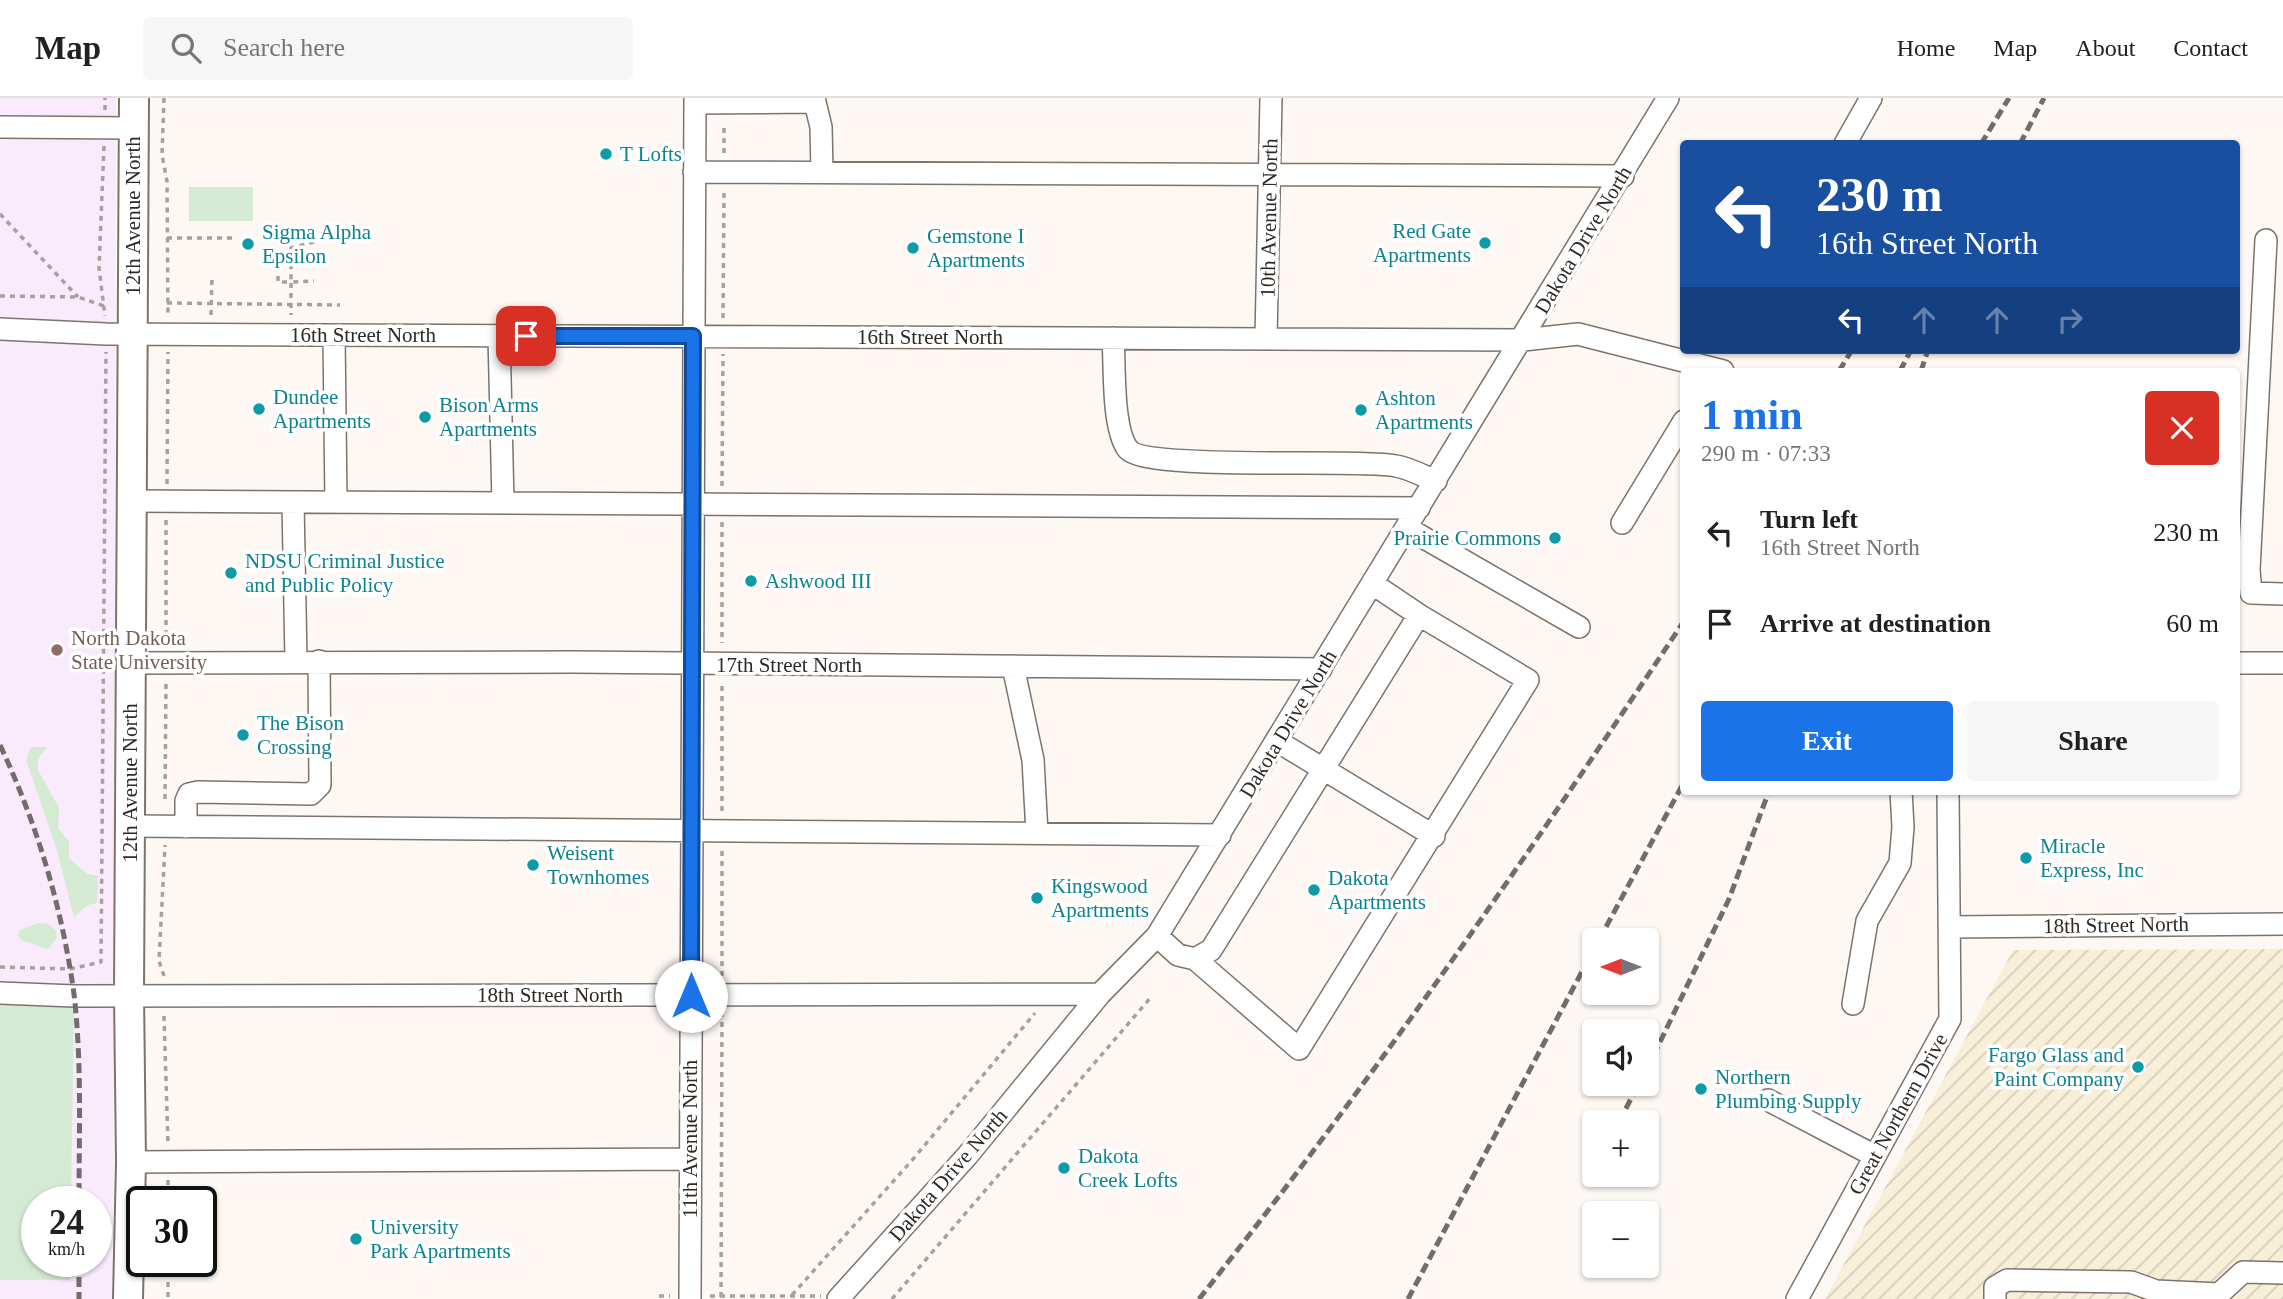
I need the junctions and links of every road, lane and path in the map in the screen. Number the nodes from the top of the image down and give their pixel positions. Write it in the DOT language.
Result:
graph roads {
  1 [pos="105,98"];
  2 [pos="134,98"];
  3 [pos="1271,98"];
  4 [pos="1668,98"];
  5 [pos="1871,98"];
  6 [pos="695,100"];
  7 [pos="814,100"];
  8 [pos="724,103"];
  9 [pos="0,127"];
  10 [pos="104,127"];
  11 [pos="133,128"];
  12 [pos="1847,140"];
  13 [pos="694,172"];
  14 [pos="724,172"];
  15 [pos="822,172"];
  16 [pos="1270,174"];
  17 [pos="1623,176"];
  18 [pos="0,214"];
  19 [pos="167,238"];
  20 [pos="237,238"];
  21 [pos="2266,240"];
  22 [pos="314,242"];
  23 [pos="212,276"];
  24 [pos="278,276"];
  25 [pos="314,281"];
  26 [pos="291,282"];
  27 [pos="0,296"];
  28 [pos="78,296"];
  29 [pos="167,303"];
  30 [pos="340,304"];
  31 [pos="211,305"];
  32 [pos="290,305"];
  33 [pos="104,306"];
  34 [pos="0,329"];
  35 [pos="119,334"];
  36 [pos="334,335"];
  37 [pos="499,335"];
  38 [pos="693,336"];
  39 [pos="723,337"];
  40 [pos="1113,338"];
  41 [pos="1266,338"];
  42 [pos="1522,340"];
  43 [pos="1709,368"];
  44 [pos="1680,428"];
  45 [pos="1436,481"];
  46 [pos="131,502"];
  47 [pos="293,502"];
  48 [pos="336,502"];
  49 [pos="503,503"];
  50 [pos="692,503"];
  51 [pos="722,504"];
  52 [pos="1419,508"];
  53 [pos="1622,523"];
  54 [pos="1407,528"];
  55 [pos="1373,584"];
  56 [pos="2283,594"];
  57 [pos="1419,615"];
  58 [pos="1579,628"];
  59 [pos="296,661"];
  60 [pos="319,661"];
  61 [pos="131,663"];
  62 [pos="2240,663"];
  63 [pos="2283,663"];
  64 [pos="691,664"];
  65 [pos="722,664"];
  66 [pos="1013,666"];
  67 [pos="1321,670"];
  68 [pos="1277,741"];
  69 [pos="1324,768"];
  70 [pos="1901,795"];
  71 [pos="1948,795"];
  72 [pos="130,826"];
  73 [pos="186,827"];
  74 [pos="692,829"];
  75 [pos="722,830"];
  76 [pos="1037,833"];
  77 [pos="1220,835"];
  78 [pos="1434,836"];
  79 [pos="2283,924"];
  80 [pos="1950,927"];
  81 [pos="1157,936"];
  82 [pos="1195,959"];
  83 [pos="0,967"];
  84 [pos="0,993"];
  85 [pos="129,994"];
  86 [pos="1052,994"];
  87 [pos="1100,994"];
  88 [pos="722,995"];
  89 [pos="691,996"];
  90 [pos="1152,996"];
  91 [pos="1853,1004"];
  92 [pos="1768,1100"];
  93 [pos="1875,1156"];
  94 [pos="689,1160"];
  95 [pos="131,1162"];
  96 [pos="2283,1273"];
  97 [pos="168,1277"];
  98 [pos="792,1295"];
  99 [pos="659,1296"];
  100 [pos="721,1297"];
  101 [pos="690,1298"];
  102 [pos="839,1298"];
  103 [pos="128,1299"];
  104 [pos="168,1299"];
  105 [pos="892,1299"];
  106 [pos="1797,1299"];
  107 [pos="1995,1299"];
  1 -- 10 [label="path"];
  2 -- 11 [label="main road, 12th Avenue North"];
  3 -- 16 [label="street, 10th Avenue North"];
  4 -- 17 [label="street, Dakota Drive North"];
  5 -- 12 [label="street"];
  6 -- 8 [label="street"];
  6 -- 13 [label="street, 11th Avenue North"];
  7 -- 8 [label="street"];
  7 -- 15 [label="street"];
  8 -- 14 [label="path"];
  9 -- 10 [label="street"];
  10 -- 11 [label="street"];
  10 -- 33 [label="path"];
  11 -- 35 [label="main road, 12th Avenue North"];
  13 -- 14 [label="street"];
  13 -- 38 [label="street, 11th Avenue North"];
  14 -- 15 [label="street"];
  14 -- 39 [label="path"];
  15 -- 16 [label="street"];
  16 -- 17 [label="street"];
  16 -- 41 [label="street, 10th Avenue North"];
  17 -- 42 [label="street, Dakota Drive North"];
  18 -- 28 [label="path"];
  19 -- 20 [label="path"];
  21 -- 56 [label="street"];
  22 -- 26 [label="path"];
  23 -- 31 [label="path"];
  24 -- 26 [label="path"];
  25 -- 26 [label="path"];
  26 -- 32 [label="path"];
  27 -- 28 [label="path"];
  28 -- 33 [label="path"];
  29 -- 31 [label="path"];
  30 -- 32 [label="path"];
  31 -- 32 [label="path"];
  33 -- 35 [label="path"];
  34 -- 35 [label="street, 16th Street North"];
  35 -- 36 [label="street, 16th Street North"];
  35 -- 46 [label="main road, 12th Avenue North"];
  35 -- 83 [label="path"];
  36 -- 37 [label="street, 16th Street North"];
  36 -- 48 [label="street"];
  37 -- 38 [label="street, 16th Street North"];
  37 -- 49 [label="street"];
  38 -- 39 [label="street, 16th Street North"];
  38 -- 50 [label="street, 11th Avenue North"];
  39 -- 40 [label="street, 16th Street North"];
  39 -- 51 [label="path"];
  40 -- 41 [label="street, 16th Street North"];
  40 -- 45 [label="street"];
  41 -- 42 [label="street, 16th Street North"];
  42 -- 43 [label="street, 16th Street North"];
  42 -- 45 [label="street, Dakota Drive North"];
  44 -- 53 [label="street"];
  45 -- 52 [label="street, Dakota Drive North"];
  46 -- 47 [label="street"];
  46 -- 61 [label="main road, 12th Avenue North"];
  47 -- 48 [label="street"];
  47 -- 59 [label="street"];
  48 -- 49 [label="street"];
  49 -- 50 [label="street"];
  50 -- 51 [label="street"];
  50 -- 64 [label="street, 11th Avenue North"];
  51 -- 52 [label="street"];
  51 -- 65 [label="path"];
  52 -- 54 [label="street, Dakota Drive North"];
  54 -- 55 [label="street, Dakota Drive North"];
  54 -- 58 [label="street"];
  55 -- 57 [label="street"];
  55 -- 67 [label="street, Dakota Drive North"];
  57 -- 69 [label="street"];
  57 -- 78 [label="street"];
  59 -- 60 [label="street, 17th Street North"];
  59 -- 61 [label="street, 17th Street North"];
  60 -- 64 [label="street, 17th Street North"];
  60 -- 73 [label="street"];
  61 -- 72 [label="main road, 12th Avenue North"];
  62 -- 63 [label="street"];
  64 -- 65 [label="street, 17th Street North"];
  64 -- 74 [label="street, 11th Avenue North"];
  65 -- 66 [label="street, 17th Street North"];
  65 -- 75 [label="path"];
  66 -- 67 [label="street, 17th Street North"];
  66 -- 76 [label="street"];
  67 -- 68 [label="street, Dakota Drive North"];
  68 -- 69 [label="street"];
  68 -- 77 [label="street, Dakota Drive North"];
  69 -- 78 [label="street"];
  69 -- 82 [label="street"];
  70 -- 91 [label="street"];
  71 -- 80 [label="street, Great Northern Drive"];
  72 -- 73 [label="street"];
  72 -- 85 [label="main road, 12th Avenue North"];
  73 -- 74 [label="street"];
  74 -- 75 [label="street"];
  74 -- 89 [label="street, 11th Avenue North"];
  75 -- 76 [label="street"];
  75 -- 88 [label="path"];
  76 -- 77 [label="street"];
  77 -- 81 [label="street, Dakota Drive North"];
  78 -- 82 [label="street"];
  79 -- 80 [label="street, 18th Street North"];
  80 -- 93 [label="street, Great Northern Drive"];
  81 -- 82 [label="street"];
  81 -- 87 [label="street, Dakota Drive North"];
  84 -- 85 [label="street, 18th Street North"];
  85 -- 89 [label="street, 18th Street North"];
  85 -- 95 [label="main road, 12th Avenue North"];
  86 -- 87 [label="street, 18th Street North"];
  86 -- 88 [label="street, 18th Street North"];
  86 -- 98 [label="path"];
  87 -- 102 [label="street, Dakota Drive North"];
  88 -- 89 [label="street, 18th Street North"];
  88 -- 100 [label="path"];
  89 -- 94 [label="street, 11th Avenue North"];
  90 -- 105 [label="path"];
  92 -- 93 [label="street"];
  93 -- 106 [label="street, Great Northern Drive"];
  94 -- 95 [label="street"];
  94 -- 101 [label="street, 11th Avenue North"];
  95 -- 103 [label="main road, 12th Avenue North"];
  96 -- 107 [label="street"];
  97 -- 104 [label="path"];
  98 -- 100 [label="path"];
  98 -- 102 [label="path"];
  99 -- 101 [label="path"];
  100 -- 101 [label="path"];
}
